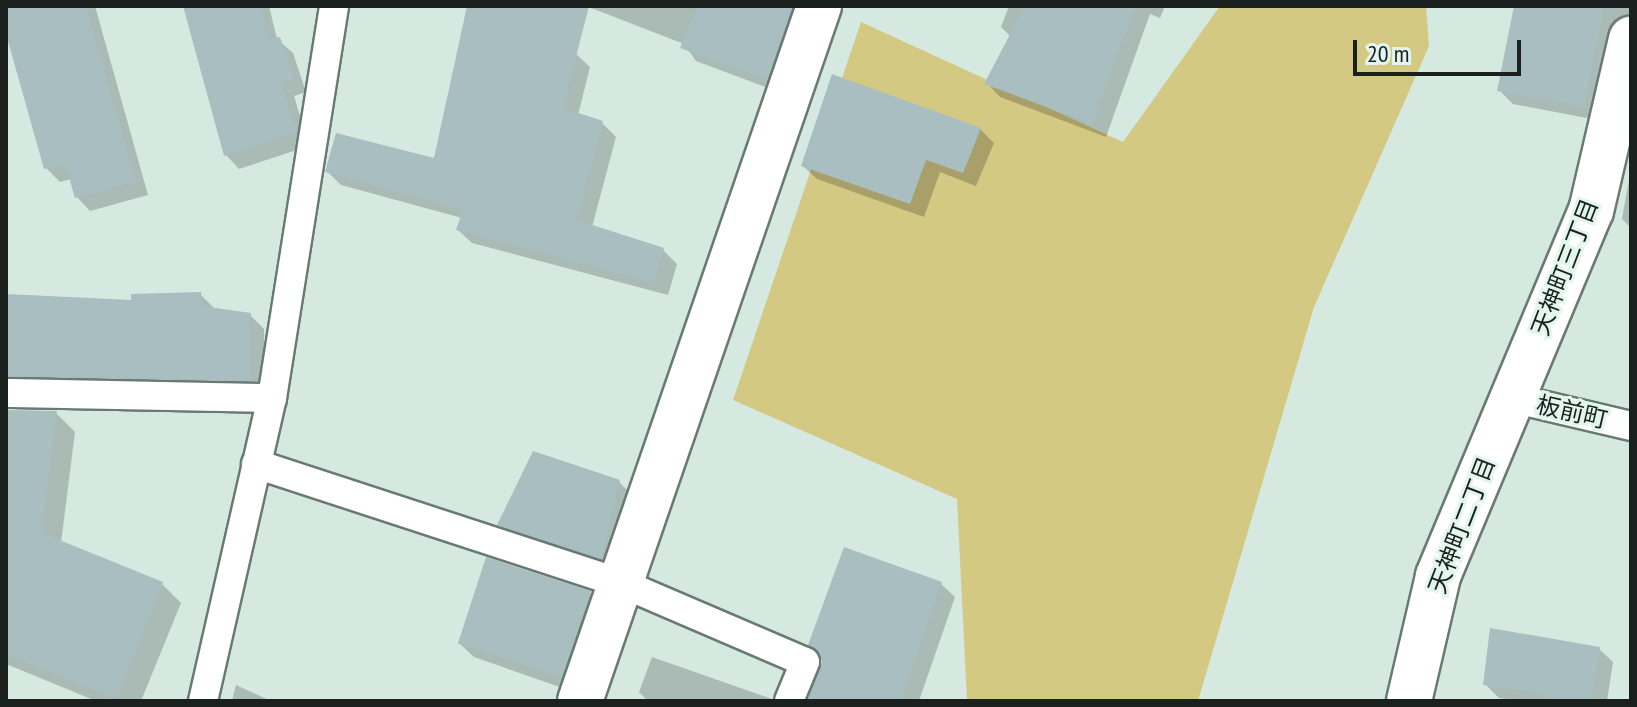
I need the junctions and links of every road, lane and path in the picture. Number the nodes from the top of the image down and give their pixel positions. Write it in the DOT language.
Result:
graph roads {
  1 [pos="334,6"];
  2 [pos="819,6"];
  3 [pos="1631,39"];
  4 [pos="6,393"];
  5 [pos="272,398"];
  6 [pos="1512,398"];
  7 [pos="1631,426"];
  8 [pos="256,464"];
  9 [pos="621,583"];
  10 [pos="203,701"];
  11 [pos="580,701"];
  12 [pos="789,701"];
  13 [pos="1409,701"];
  1 -- 5 [label="lane"];
  2 -- 9 [label="street"];
  3 -- 6 [label="street, 天神町三丁目"];
  4 -- 5 [label="lane"];
  5 -- 8 [label="lane"];
  6 -- 7 [label="lane, 板前町"];
  6 -- 13 [label="street, 天神町二丁目"];
  8 -- 9 [label="lane"];
  8 -- 10 [label="lane"];
  9 -- 11 [label="street"];
  9 -- 12 [label="lane"];
}
